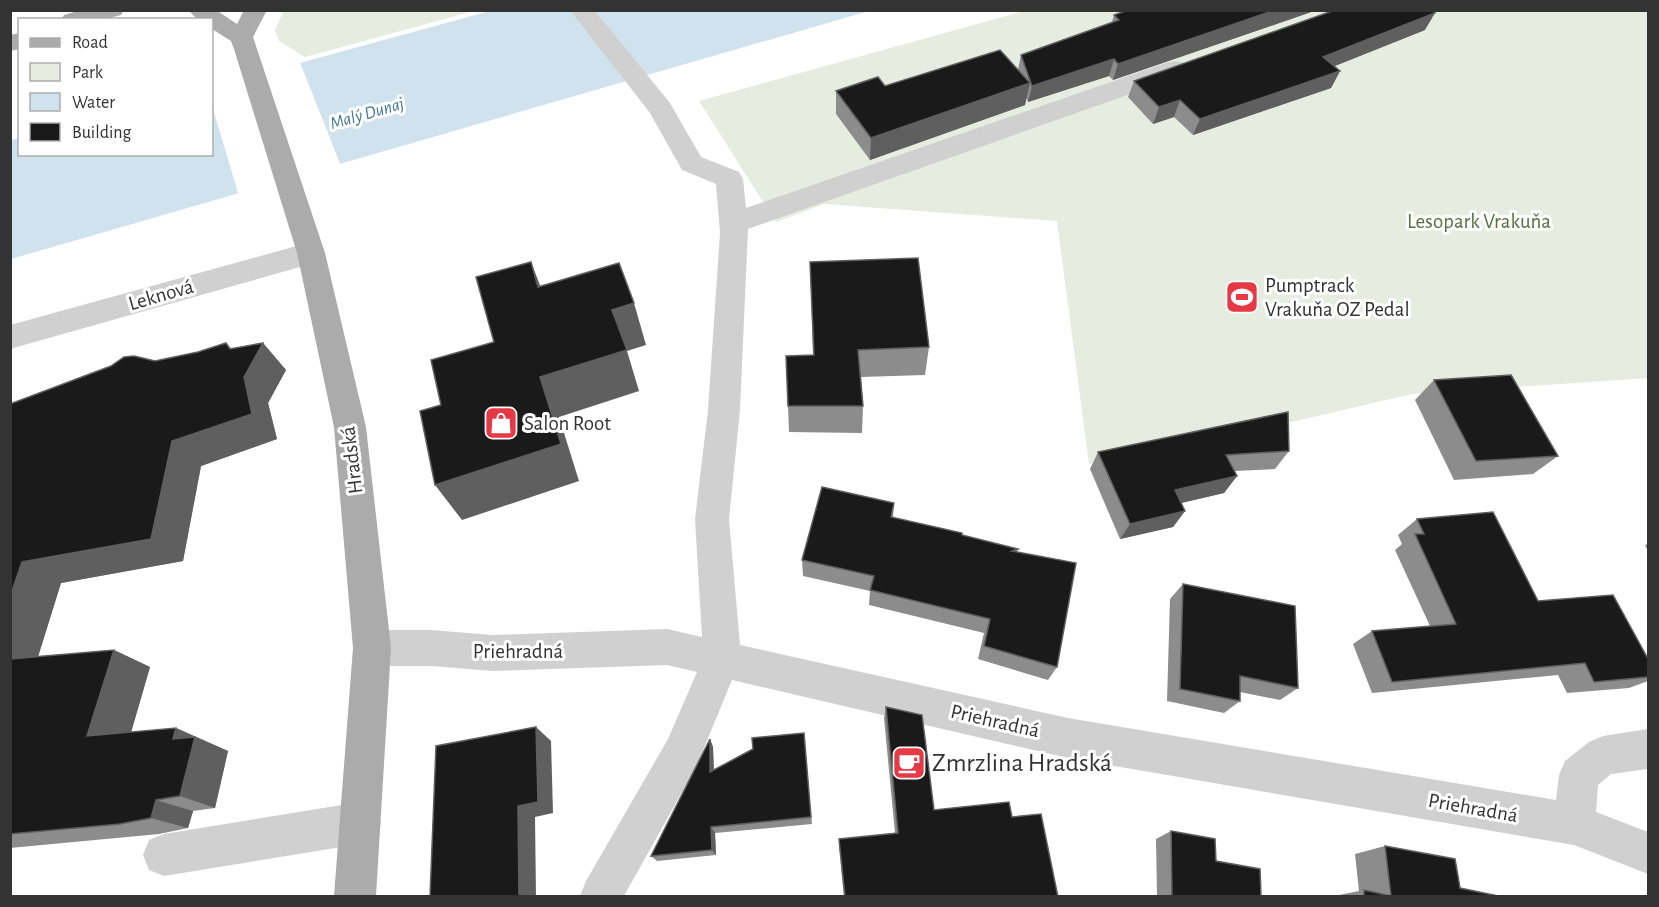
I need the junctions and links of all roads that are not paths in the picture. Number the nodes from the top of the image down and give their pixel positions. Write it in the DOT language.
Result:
graph roads {
  1 [pos="114,10"];
  2 [pos="256,10"];
  3 [pos="581,10"];
  4 [pos="80,18"];
  5 [pos="213,21"];
  6 [pos="231,35"];
  7 [pos="1200,61"];
  8 [pos="734,223"];
  9 [pos="307,243"];
  10 [pos="10,337"];
  11 [pos="372,648"];
  12 [pos="722,659"];
  13 [pos="1648,749"];
  14 [pos="360,823"];
  15 [pos="1574,824"];
  16 [pos="1648,853"];
  17 [pos="164,855"];
  18 [pos="355,897"];
  19 [pos="601,897"];
  1 -- 4 [label="main road"];
  2 -- 6 [label="main road"];
  3 -- 8 [label="street"];
  5 -- 6 [label="main road"];
  6 -- 9 [label="main road, Hradská"];
  7 -- 8 [label="street"];
  8 -- 12 [label="street"];
  9 -- 10 [label="street, Leknová"];
  9 -- 11 [label="main road, Hradská"];
  11 -- 12 [label="street, Priehradná"];
  11 -- 14 [label="main road, Hradská"];
  12 -- 15 [label="street, Priehradná"];
  12 -- 19 [label="street"];
  13 -- 15 [label="street"];
  14 -- 17 [label="street"];
  14 -- 18 [label="main road, Hradská"];
  15 -- 16 [label="street, Priehradná"];
}
